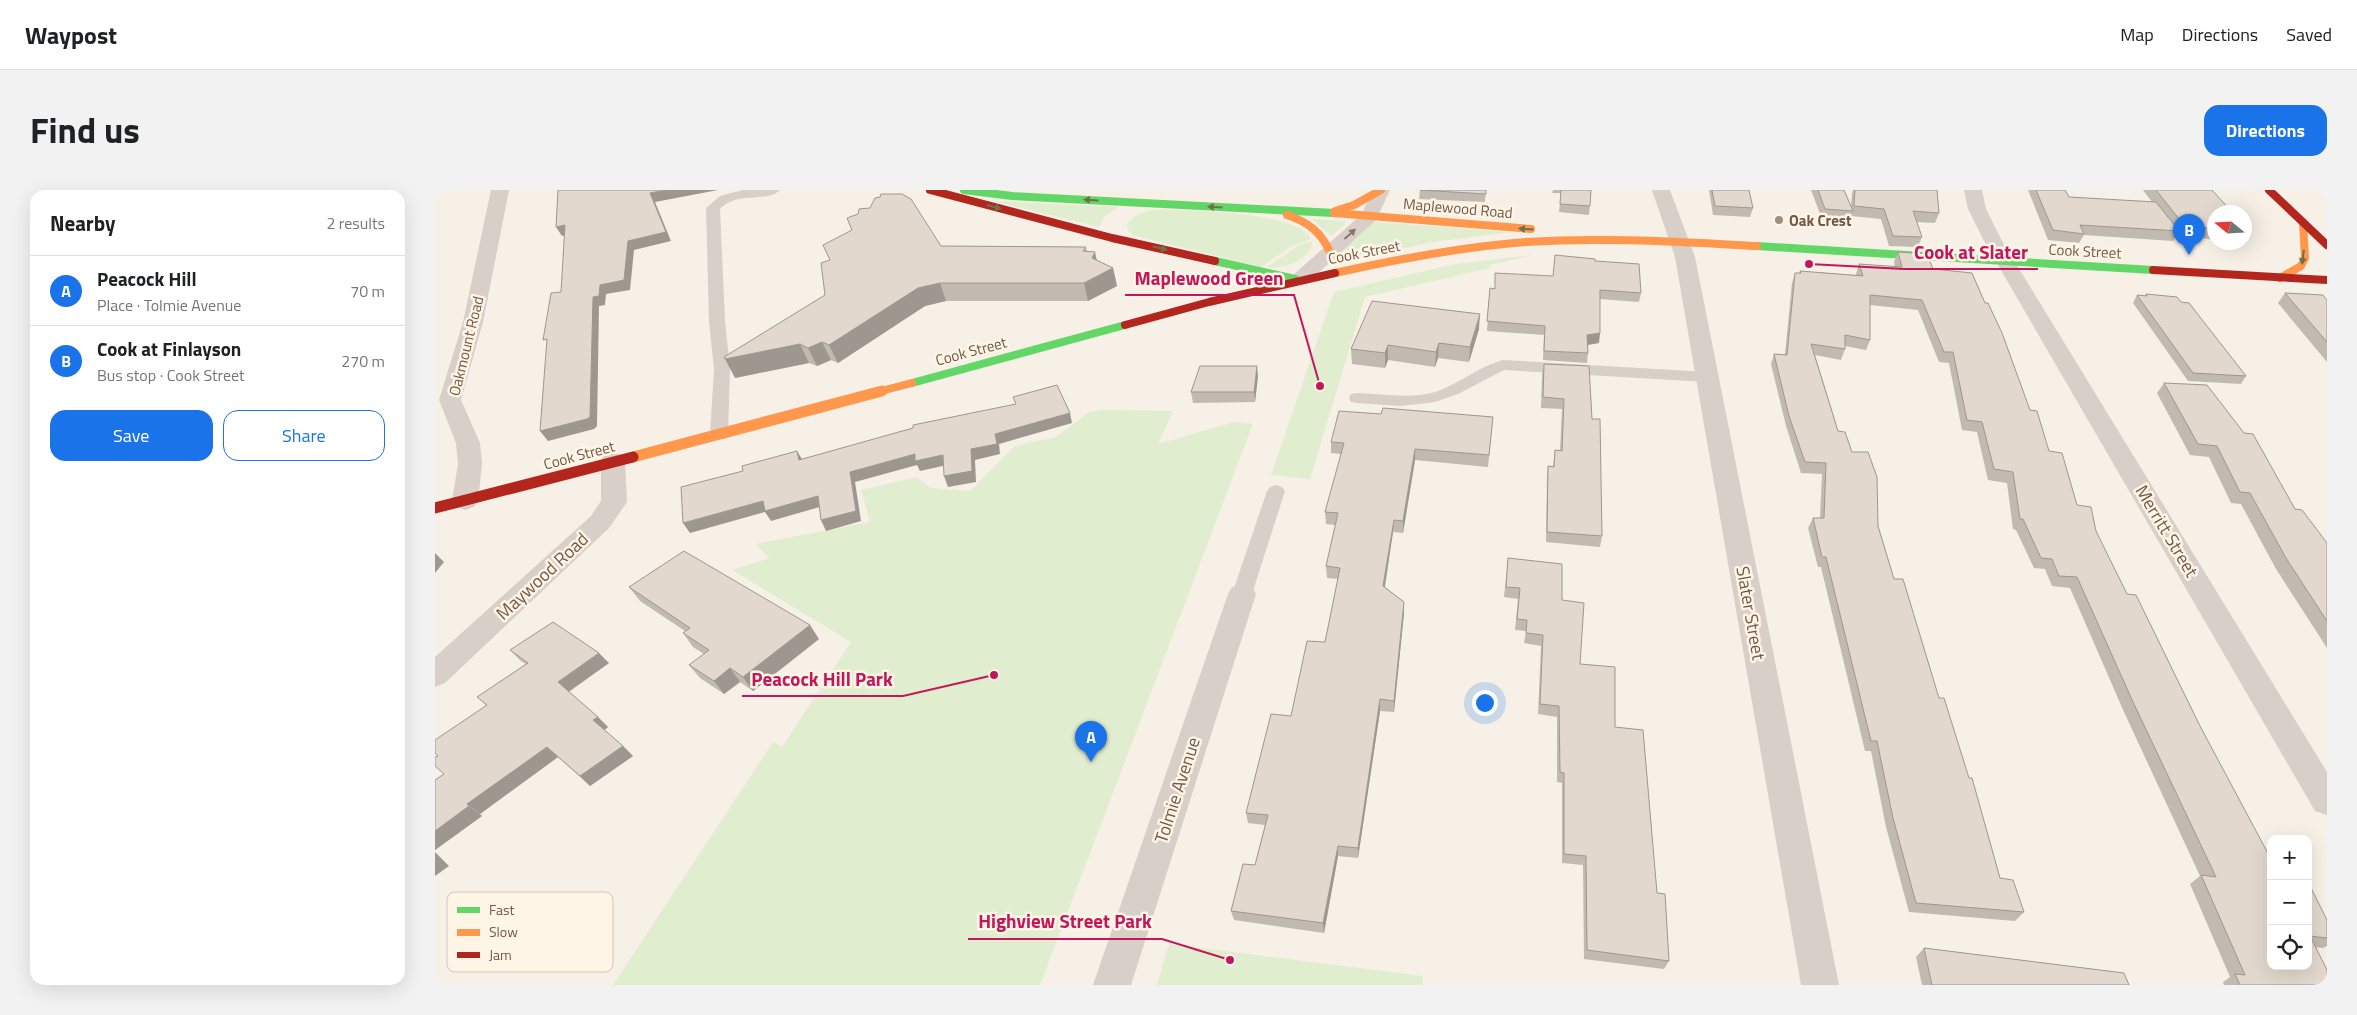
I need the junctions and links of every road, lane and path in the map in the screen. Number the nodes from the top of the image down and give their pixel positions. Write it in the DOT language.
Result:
graph roads {
  1 [pos="500,190"];
  2 [pos="774,190"];
  3 [pos="930,190"];
  4 [pos="964,190"];
  5 [pos="1381,190"];
  6 [pos="1661,190"];
  7 [pos="1973,190"];
  8 [pos="2269,190"];
  9 [pos="1140,203"];
  10 [pos="1263,210"];
  11 [pos="1122,213"];
  12 [pos="1329,213"];
  13 [pos="1370,216"];
  14 [pos="2303,222"];
  15 [pos="1112,225"];
  16 [pos="1112,238"];
  17 [pos="1680,241"];
  18 [pos="2327,245"];
  19 [pos="1330,252"];
  20 [pos="1220,261"];
  21 [pos="2005,261"];
  22 [pos="1227,276"];
  23 [pos="2280,278"];
  24 [pos="1299,280"];
  25 [pos="2327,280"];
  26 [pos="1221,289"];
  27 [pos="1209,302"];
  28 [pos="1707,377"];
  29 [pos="1357,398"];
  30 [pos="719,436"];
  31 [pos="613,461"];
  32 [pos="1276,491"];
  33 [pos="465,501"];
  34 [pos="435,508"];
  35 [pos="1242,594"];
  36 [pos="435,675"];
  37 [pos="2327,801"];
  38 [pos="1112,985"];
  39 [pos="1820,985"];
  1 -- 33 [label="street, Oakmount Road"];
  2 -- 30 [label="lane"];
  3 -- 16 [label="main road, one-way"];
  9 -- 4 [label="main road, Maplewood Road, one-way"];
  5 -- 12 [label="main road"];
  5 -- 13 [label="street"];
  6 -- 17 [label="street, Slater Street"];
  7 -- 21 [label="street, Merritt Street"];
  8 -- 14 [label="main road"];
  10 -- 9 [label="main road, Maplewood Road, one-way"];
  9 -- 11 [label="main road"];
  10 -- 12 [label="main road, Maplewood Road"];
  10 -- 19 [label="main road"];
  12 -- 13 [label="main road, Maplewood Road"];
  17 -- 13 [label="main road, Maplewood Road, one-way"];
  19 -- 13 [label="street, one-way"];
  14 -- 18 [label="main road"];
  14 -- 23 [label="main road, one-way"];
  15 -- 16 [label="main road"];
  16 -- 20 [label="main road, one-way"];
  17 -- 21 [label="main road, Cook Street"];
  17 -- 24 [label="main road, Cook Street"];
  17 -- 28 [label="street, Slater Street"];
  19 -- 24 [label="street"];
  20 -- 22 [label="main road"];
  20 -- 24 [label="main road"];
  21 -- 23 [label="main road, Cook Street"];
  21 -- 37 [label="street, Merritt Street"];
  23 -- 25 [label="main road, Cook Street"];
  24 -- 27 [label="main road, Cook Street"];
  26 -- 27 [label="main road"];
  27 -- 30 [label="main road, Cook Street"];
  28 -- 29 [label="lane"];
  28 -- 39 [label="street, Slater Street"];
  30 -- 31 [label="main road, Cook Street"];
  31 -- 33 [label="main road, Cook Street"];
  31 -- 36 [label="street, Maywood Road"];
  32 -- 35 [label="lane"];
  33 -- 34 [label="main road, Cook Street"];
  35 -- 38 [label="street, Tolmie Avenue"];
}
